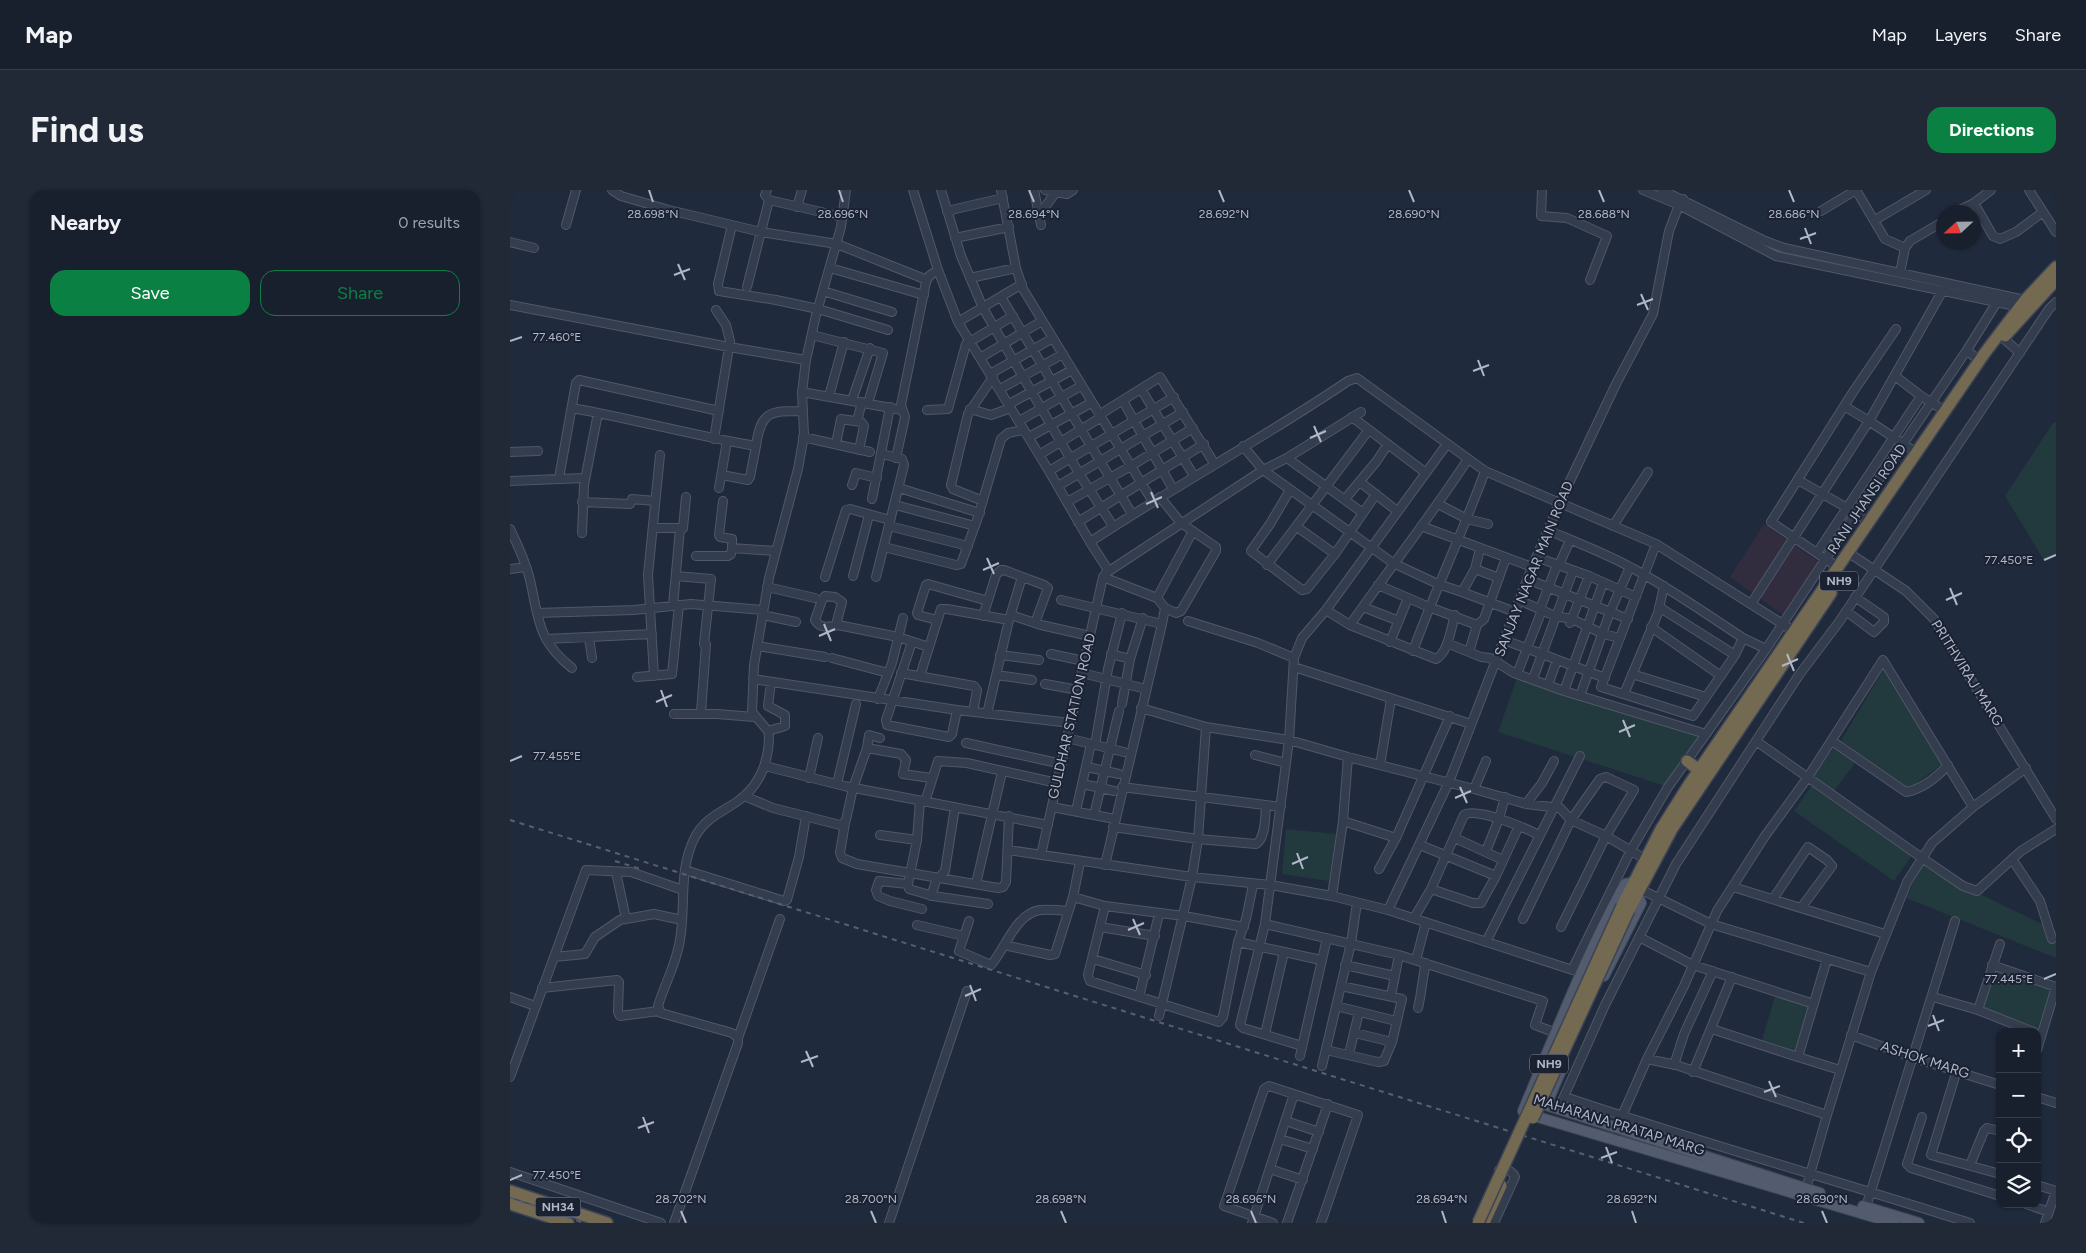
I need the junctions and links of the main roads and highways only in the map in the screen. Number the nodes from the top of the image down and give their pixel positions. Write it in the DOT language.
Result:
graph roads {
  1 [pos="2056,267"];
  2 [pos="2056,280"];
  3 [pos="1982,362"];
  4 [pos="1852,555"];
  5 [pos="1736,726"];
  6 [pos="1725,741"];
  7 [pos="1687,761"];
  8 [pos="1700,770"];
  9 [pos="1637,888"];
  10 [pos="1626,908"];
  11 [pos="1546,1106"];
  12 [pos="1541,1118"];
  13 [pos="510,1192"];
  14 [pos="1805,1192"];
  15 [pos="510,1204"];
  16 [pos="568,1223"];
  17 [pos="606,1223"];
  18 [pos="1476,1223"];
  19 [pos="1484,1223"];
  20 [pos="1894,1223"];
  21 [pos="1920,1223"];
  1 -- 3 [label="highway, RANI JHANSI ROAD / NH9"];
  2 -- 3 [label="highway, RANI JHANSI ROAD / NH9"];
  3 -- 4 [label="highway, RANI JHANSI ROAD / NH9"];
  3 -- 4 [label="highway, RANI JHANSI ROAD / NH9"];
  4 -- 5 [label="highway, RANI JHANSI ROAD / NH9"];
  4 -- 5 [label="highway, RANI JHANSI ROAD / NH9"];
  5 -- 6 [label="highway, RANI JHANSI ROAD / NH9"];
  6 -- 8 [label="highway, RANI JHANSI ROAD / NH9"];
  6 -- 9 [label="highway, RANI JHANSI ROAD / NH9"];
  7 -- 8 [label="highway"];
  8 -- 9 [label="highway, RANI JHANSI ROAD / NH9"];
  9 -- 10 [label="highway, NH9"];
  9 -- 11 [label="main road, MAHARANA PRATAP MARG"];
  9 -- 12 [label="main road, MAHARANA PRATAP MARG"];
  10 -- 18 [label="highway, NH9, bridge"];
  10 -- 19 [label="highway, NH9, bridge"];
  11 -- 12 [label="main road"];
  11 -- 14 [label="main road, MAHARANA PRATAP MARG"];
  12 -- 14 [label="main road, MAHARANA PRATAP MARG"];
  13 -- 17 [label="highway, NH34"];
  14 -- 20 [label="main road, MAHARANA PRATAP MARG"];
  14 -- 21 [label="main road, MAHARANA PRATAP MARG"];
  15 -- 16 [label="highway, NH34"];
}
